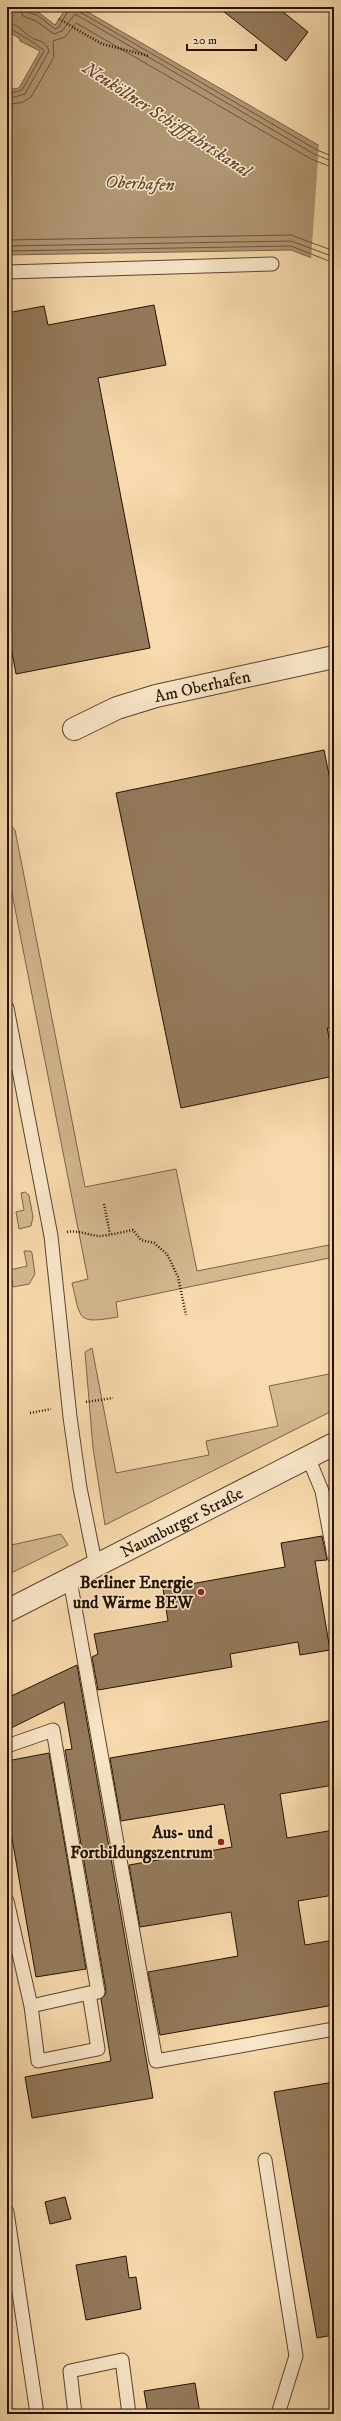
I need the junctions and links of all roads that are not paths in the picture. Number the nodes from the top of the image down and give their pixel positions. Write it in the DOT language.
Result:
graph roads {
  1 [pos="272,264"];
  2 [pos="7,272"];
  3 [pos="334,657"];
  4 [pos="74,729"];
  5 [pos="7,1008"];
  6 [pos="334,1444"];
  7 [pos="308,1458"];
  8 [pos="334,1556"];
  9 [pos="96,1567"];
  10 [pos="70,1580"];
  11 [pos="7,1611"];
  12 [pos="7,1746"];
  13 [pos="7,1901"];
  14 [pos="89,1993"];
  15 [pos="31,2006"];
  16 [pos="334,2029"];
  17 [pos="265,2160"];
  18 [pos="7,2212"];
  19 [pos="36,2407"];
  20 [pos="75,2414"];
  21 [pos="129,2414"];
  22 [pos="278,2414"];
  1 -- 2 [label="lane"];
  3 -- 4 [label="street, Am Oberhafen"];
  5 -- 9 [label="lane"];
  6 -- 7 [label="street, Naumburger Straße"];
  7 -- 8 [label="lane"];
  7 -- 9 [label="street, Naumburger Straße"];
  9 -- 10 [label="street, Naumburger Straße"];
  10 -- 11 [label="street, Naumburger Straße"];
  10 -- 16 [label="lane"];
  12 -- 14 [label="lane"];
  13 -- 15 [label="lane"];
  14 -- 15 [label="lane"];
  14 -- 15 [label="lane"];
  17 -- 22 [label="lane"];
  18 -- 19 [label="lane"];
  20 -- 21 [label="lane"];
}
